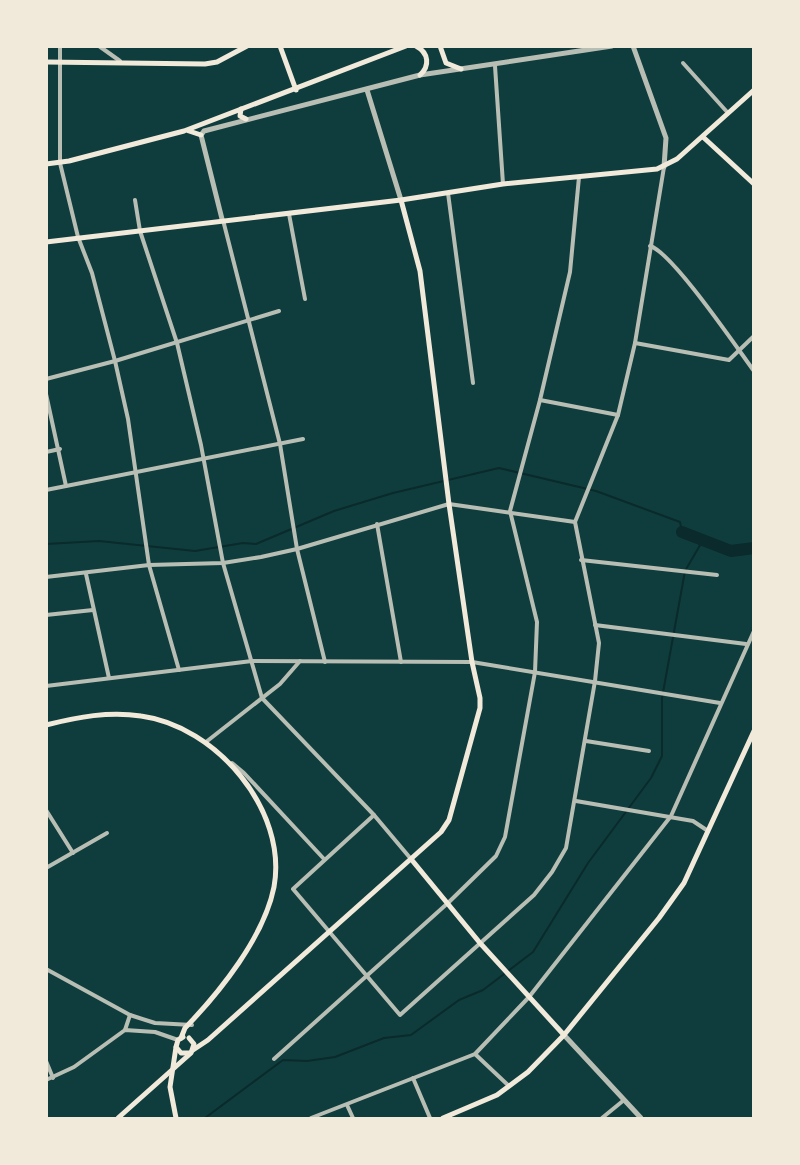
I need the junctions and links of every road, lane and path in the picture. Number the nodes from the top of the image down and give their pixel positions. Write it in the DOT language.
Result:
graph roads {
  1 [pos="60,46"];
  2 [pos="99,46"];
  3 [pos="247,46"];
  4 [pos="280,46"];
  5 [pos="406,46"];
  6 [pos="416,46"];
  7 [pos="440,46"];
  8 [pos="612,46"];
  9 [pos="632,47"];
  10 [pos="108,54"];
  11 [pos="46,62"];
  12 [pos="58,63"];
  13 [pos="683,63"];
  14 [pos="106,64"];
  15 [pos="124,64"];
  16 [pos="495,66"];
  17 [pos="461,69"];
  18 [pos="420,75"];
  19 [pos="296,90"];
  20 [pos="367,90"];
  21 [pos="753,92"];
  22 [pos="242,107"];
  23 [pos="728,113"];
  24 [pos="246,119"];
  25 [pos="184,130"];
  26 [pos="201,135"];
  27 [pos="703,137"];
  28 [pos="60,163"];
  29 [pos="46,164"];
  30 [pos="664,167"];
  31 [pos="579,177"];
  32 [pos="503,184"];
  33 [pos="753,184"];
  34 [pos="448,193"];
  35 [pos="135,200"];
  36 [pos="401,200"];
  37 [pos="288,213"];
  38 [pos="222,219"];
  39 [pos="140,231"];
  40 [pos="78,237"];
  41 [pos="46,242"];
  42 [pos="650,246"];
  43 [pos="305,299"];
  44 [pos="279,311"];
  45 [pos="248,322"];
  46 [pos="753,336"];
  47 [pos="177,343"];
  48 [pos="635,343"];
  49 [pos="740,352"];
  50 [pos="116,361"];
  51 [pos="753,371"];
  52 [pos="46,379"];
  53 [pos="473,383"];
  54 [pos="46,394"];
  55 [pos="540,400"];
  56 [pos="618,415"];
  57 [pos="303,439"];
  58 [pos="280,444"];
  59 [pos="60,449"];
  60 [pos="46,452"];
  61 [pos="202,459"];
  62 [pos="137,472"];
  63 [pos="66,486"];
  64 [pos="46,490"];
  65 [pos="449,504"];
  66 [pos="510,511"];
  67 [pos="575,522"];
  68 [pos="376,524"];
  69 [pos="297,549"];
  70 [pos="581,560"];
  71 [pos="223,563"];
  72 [pos="148,565"];
  73 [pos="86,574"];
  74 [pos="717,574"];
  75 [pos="46,577"];
  76 [pos="93,610"];
  77 [pos="46,615"];
  78 [pos="595,625"];
  79 [pos="753,631"];
  80 [pos="746,644"];
  81 [pos="252,661"];
  82 [pos="300,661"];
  83 [pos="325,662"];
  84 [pos="401,662"];
  85 [pos="472,662"];
  86 [pos="179,670"];
  87 [pos="535,672"];
  88 [pos="109,678"];
  89 [pos="595,681"];
  90 [pos="46,686"];
  91 [pos="262,698"];
  92 [pos="720,703"];
  93 [pos="46,725"];
  94 [pos="753,731"];
  95 [pos="586,741"];
  96 [pos="206,742"];
  97 [pos="649,751"];
  98 [pos="224,758"];
  99 [pos="576,801"];
  100 [pos="46,810"];
  101 [pos="374,815"];
  102 [pos="671,816"];
  103 [pos="709,831"];
  104 [pos="107,832"];
  105 [pos="73,853"];
  106 [pos="324,859"];
  107 [pos="411,859"];
  108 [pos="46,868"];
  109 [pos="449,902"];
  110 [pos="330,932"];
  111 [pos="480,943"];
  112 [pos="46,969"];
  113 [pos="366,974"];
  114 [pos="529,997"];
  115 [pos="130,1015"];
  116 [pos="155,1023"];
  117 [pos="191,1024"];
  118 [pos="124,1030"];
  119 [pos="155,1032"];
  120 [pos="564,1035"];
  121 [pos="180,1039"];
  122 [pos="191,1040"];
  123 [pos="208,1040"];
  124 [pos="177,1047"];
  125 [pos="192,1051"];
  126 [pos="475,1054"];
  127 [pos="274,1059"];
  128 [pos="46,1061"];
  129 [pos="171,1073"];
  130 [pos="53,1078"];
  131 [pos="413,1078"];
  132 [pos="46,1080"];
  133 [pos="510,1087"];
  134 [pos="624,1100"];
  135 [pos="347,1105"];
  136 [pos="118,1119"];
  137 [pos="176,1119"];
  138 [pos="311,1119"];
  139 [pos="353,1119"];
  140 [pos="430,1119"];
  141 [pos="443,1119"];
  142 [pos="602,1119"];
  143 [pos="641,1119"];
  1 -- 12 [label="street"];
  2 -- 10 [label="street"];
  3 -- 15 [label="main road"];
  4 -- 19 [label="main road"];
  5 -- 19 [label="main road"];
  6 -- 18 [label="main road"];
  7 -- 17 [label="main road"];
  8 -- 16 [label="street"];
  9 -- 30 [label="street"];
  10 -- 14 [label="street"];
  10 -- 15 [label="street"];
  11 -- 12 [label="main road"];
  12 -- 14 [label="main road"];
  12 -- 28 [label="street"];
  13 -- 23 [label="street"];
  14 -- 15 [label="main road"];
  16 -- 17 [label="street"];
  16 -- 32 [label="street"];
  17 -- 18 [label="street"];
  18 -- 20 [label="street"];
  19 -- 22 [label="main road"];
  20 -- 24 [label="street"];
  20 -- 36 [label="street"];
  21 -- 23 [label="main road"];
  22 -- 24 [label="main road"];
  22 -- 25 [label="main road"];
  23 -- 27 [label="main road"];
  24 -- 26 [label="street"];
  25 -- 26 [label="main road"];
  25 -- 28 [label="main road"];
  26 -- 38 [label="street"];
  27 -- 30 [label="main road"];
  27 -- 33 [label="main road"];
  28 -- 29 [label="main road"];
  28 -- 40 [label="street"];
  30 -- 31 [label="main road"];
  30 -- 42 [label="street"];
  31 -- 32 [label="main road"];
  31 -- 55 [label="street"];
  32 -- 34 [label="main road"];
  34 -- 36 [label="main road"];
  34 -- 53 [label="street"];
  35 -- 39 [label="street"];
  36 -- 37 [label="main road"];
  36 -- 65 [label="main road"];
  37 -- 38 [label="main road"];
  37 -- 43 [label="street"];
  38 -- 39 [label="main road"];
  38 -- 45 [label="street"];
  39 -- 40 [label="main road"];
  39 -- 47 [label="street"];
  40 -- 41 [label="main road"];
  40 -- 50 [label="street"];
  42 -- 48 [label="street"];
  42 -- 49 [label="street"];
  44 -- 45 [label="street"];
  45 -- 47 [label="street"];
  45 -- 58 [label="street"];
  46 -- 49 [label="street"];
  47 -- 50 [label="street"];
  47 -- 61 [label="street"];
  48 -- 49 [label="street"];
  48 -- 56 [label="street"];
  49 -- 51 [label="street"];
  50 -- 52 [label="street"];
  50 -- 62 [label="street"];
  54 -- 59 [label="street"];
  55 -- 56 [label="street"];
  55 -- 66 [label="street"];
  56 -- 67 [label="street"];
  57 -- 58 [label="street"];
  58 -- 61 [label="street"];
  58 -- 69 [label="street"];
  59 -- 60 [label="street"];
  59 -- 63 [label="street"];
  61 -- 62 [label="street"];
  61 -- 71 [label="street"];
  62 -- 63 [label="street"];
  62 -- 72 [label="street"];
  63 -- 64 [label="street"];
  65 -- 66 [label="street"];
  65 -- 68 [label="street"];
  65 -- 85 [label="main road"];
  66 -- 67 [label="street"];
  66 -- 87 [label="street"];
  67 -- 70 [label="street"];
  68 -- 69 [label="street"];
  68 -- 84 [label="street"];
  69 -- 71 [label="street"];
  69 -- 83 [label="street"];
  70 -- 74 [label="street"];
  70 -- 78 [label="street"];
  71 -- 72 [label="street"];
  71 -- 81 [label="street"];
  72 -- 73 [label="street"];
  72 -- 86 [label="street"];
  73 -- 75 [label="street"];
  73 -- 76 [label="street"];
  76 -- 77 [label="street"];
  76 -- 88 [label="street"];
  78 -- 80 [label="street"];
  78 -- 89 [label="street"];
  79 -- 80 [label="street"];
  80 -- 92 [label="street"];
  81 -- 82 [label="street"];
  81 -- 86 [label="street"];
  81 -- 91 [label="street"];
  82 -- 83 [label="street"];
  82 -- 91 [label="street"];
  83 -- 84 [label="street"];
  84 -- 85 [label="street"];
  85 -- 87 [label="street"];
  85 -- 107 [label="main road"];
  86 -- 88 [label="street"];
  87 -- 89 [label="street"];
  87 -- 109 [label="street"];
  88 -- 90 [label="street"];
  89 -- 92 [label="street"];
  89 -- 95 [label="street"];
  91 -- 96 [label="street"];
  91 -- 101 [label="street"];
  92 -- 102 [label="street"];
  93 -- 96 [label="main road"];
  94 -- 103 [label="main road"];
  95 -- 97 [label="street"];
  95 -- 99 [label="street"];
  96 -- 98 [label="main road"];
  98 -- 106 [label="street"];
  98 -- 117 [label="main road"];
  99 -- 102 [label="street"];
  99 -- 111 [label="street"];
  100 -- 105 [label="street"];
  101 -- 106 [label="street"];
  101 -- 107 [label="street"];
  102 -- 103 [label="street"];
  102 -- 114 [label="street"];
  103 -- 120 [label="main road"];
  104 -- 105 [label="street"];
  105 -- 108 [label="street"];
  106 -- 110 [label="street"];
  107 -- 109 [label="main road"];
  107 -- 110 [label="main road"];
  109 -- 111 [label="main road"];
  109 -- 113 [label="street"];
  110 -- 113 [label="street"];
  110 -- 123 [label="main road"];
  111 -- 113 [label="street"];
  111 -- 114 [label="main road"];
  112 -- 115 [label="street"];
  113 -- 127 [label="street"];
  114 -- 120 [label="main road"];
  114 -- 126 [label="street"];
  115 -- 116 [label="street"];
  115 -- 118 [label="street"];
  116 -- 117 [label="street"];
  116 -- 119 [label="street"];
  117 -- 121 [label="main road"];
  117 -- 122 [label="main road"];
  118 -- 119 [label="street"];
  118 -- 130 [label="street"];
  119 -- 121 [label="street"];
  120 -- 133 [label="main road"];
  120 -- 134 [label="street"];
  121 -- 122 [label="main road"];
  121 -- 124 [label="main road"];
  122 -- 123 [label="main road"];
  122 -- 125 [label="main road"];
  123 -- 125 [label="main road"];
  124 -- 125 [label="main road"];
  124 -- 129 [label="main road"];
  125 -- 129 [label="main road"];
  126 -- 131 [label="street"];
  126 -- 133 [label="street"];
  128 -- 130 [label="street"];
  129 -- 136 [label="main road"];
  129 -- 137 [label="main road"];
  130 -- 132 [label="street"];
  131 -- 135 [label="street"];
  131 -- 140 [label="street"];
  133 -- 141 [label="main road"];
  134 -- 142 [label="street"];
  134 -- 143 [label="street"];
  135 -- 138 [label="street"];
  135 -- 139 [label="street"];
}
